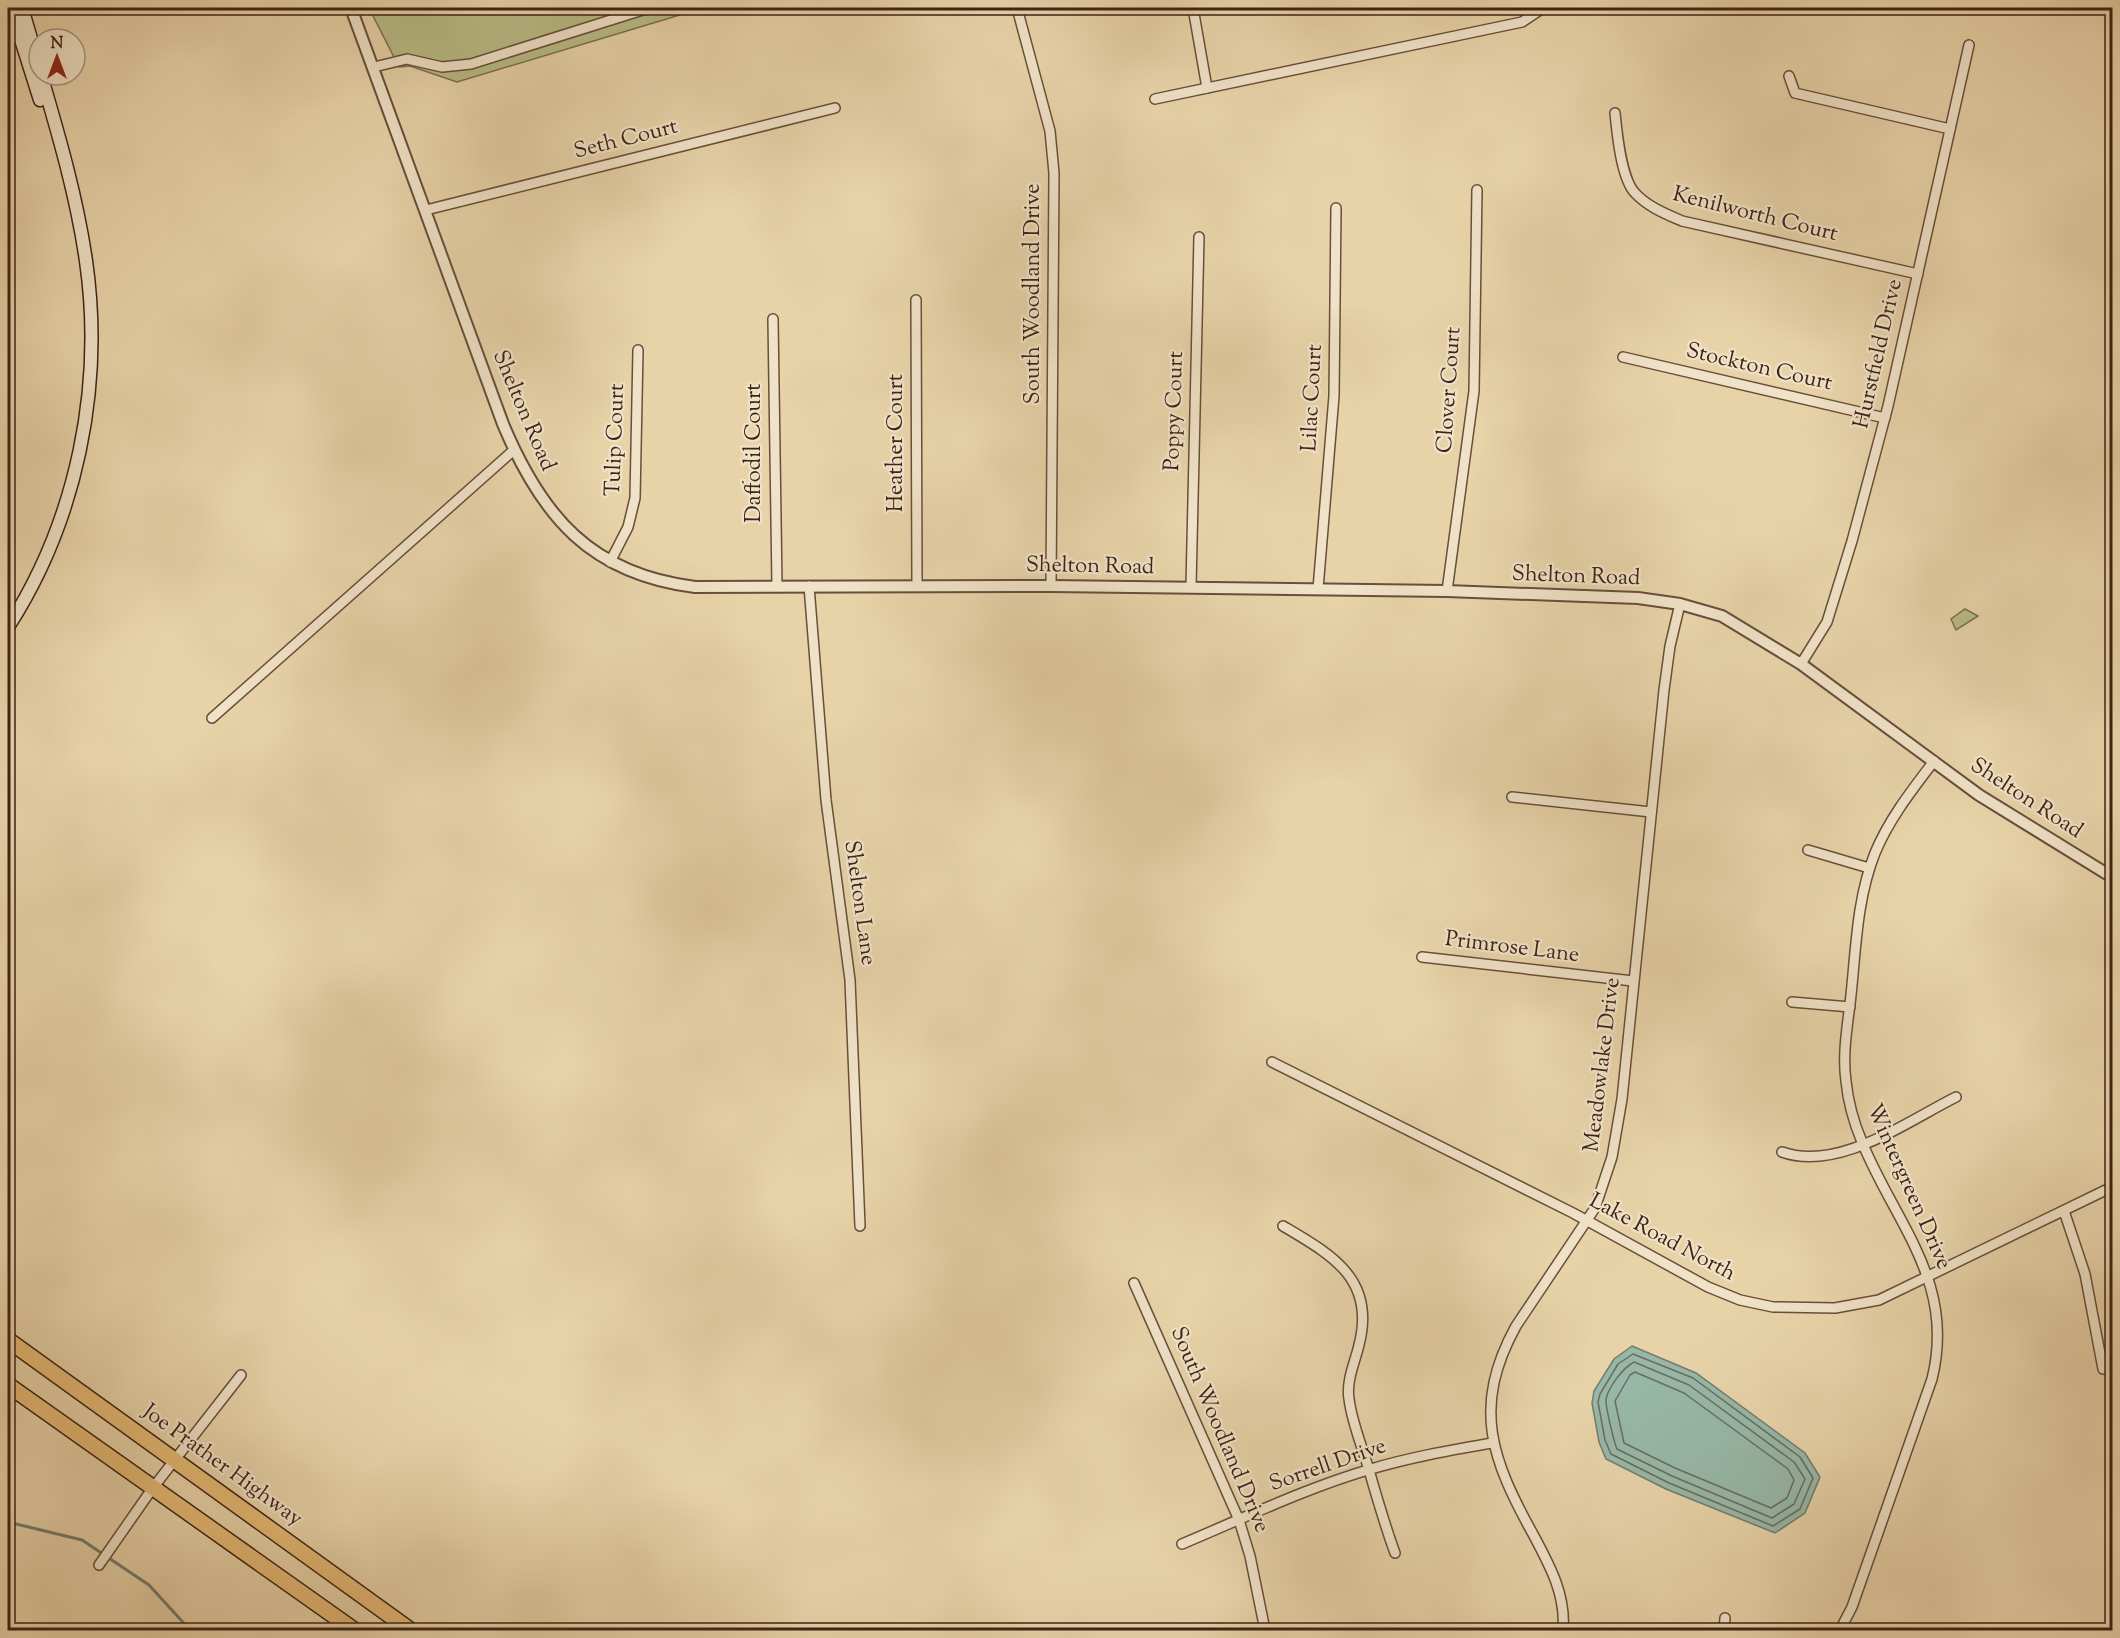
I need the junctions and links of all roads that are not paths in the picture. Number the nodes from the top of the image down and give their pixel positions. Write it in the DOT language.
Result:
graph roads {
  1 [pos="12,8"];
  2 [pos="22,8"];
  3 [pos="351,8"];
  4 [pos="649,8"];
  5 [pos="1017,8"];
  6 [pos="1193,8"];
  7 [pos="1543,8"];
  8 [pos="28,27"];
  9 [pos="1969,45"];
  10 [pos="374,67"];
  11 [pos="1789,76"];
  12 [pos="45,87"];
  13 [pos="1207,88"];
  14 [pos="1155,99"];
  15 [pos="835,108"];
  16 [pos="1615,113"];
  17 [pos="1950,129"];
  18 [pos="1477,190"];
  19 [pos="73,195"];
  20 [pos="1336,208"];
  21 [pos="426,210"];
  22 [pos="1199,237"];
  23 [pos="1918,274"];
  24 [pos="916,300"];
  25 [pos="773,319"];
  26 [pos="638,350"];
  27 [pos="1623,357"];
  28 [pos="1885,418"];
  29 [pos="514,450"];
  30 [pos="610,562"];
  31 [pos="917,585"];
  32 [pos="777,586"];
  33 [pos="809,586"];
  34 [pos="1051,586"];
  35 [pos="1191,587"];
  36 [pos="1318,589"];
  37 [pos="1447,591"];
  38 [pos="1680,604"];
  39 [pos="8,627"];
  40 [pos="1801,664"];
  41 [pos="212,718"];
  42 [pos="1934,761"];
  43 [pos="1512,797"];
  44 [pos="1651,812"];
  45 [pos="1808,850"];
  46 [pos="1869,868"];
  47 [pos="2112,877"];
  48 [pos="1422,957"];
  49 [pos="1633,981"];
  50 [pos="1792,1002"];
  51 [pos="1850,1007"];
  52 [pos="1272,1062"];
  53 [pos="1956,1097"];
  54 [pos="1863,1144"];
  55 [pos="1782,1152"];
  56 [pos="2112,1187"];
  57 [pos="2064,1211"];
  58 [pos="1587,1220"];
  59 [pos="860,1226"];
  60 [pos="1283,1226"];
  61 [pos="1929,1277"];
  62 [pos="1134,1283"];
  63 [pos="8,1340"];
  64 [pos="2103,1369"];
  65 [pos="241,1375"];
  66 [pos="8,1385"];
  67 [pos="1492,1443"];
  68 [pos="175,1460"];
  69 [pos="1369,1470"];
  70 [pos="152,1489"];
  71 [pos="1239,1520"];
  72 [pos="1182,1544"];
  73 [pos="1395,1553"];
  74 [pos="99,1565"];
  75 [pos="1725,1618"];
  76 [pos="354,1630"];
  77 [pos="410,1630"];
  78 [pos="1265,1630"];
  79 [pos="1563,1630"];
  80 [pos="1724,1630"];
  81 [pos="1843,1630"];
  1 -- 19 [label="main road"];
  2 -- 8 [label="main road"];
  3 -- 10 [label="street, Shelton Road"];
  4 -- 10 [label="street"];
  5 -- 34 [label="street, South Woodland Drive"];
  6 -- 13 [label="street"];
  7 -- 13 [label="street"];
  9 -- 17 [label="street, Hurstfield Drive"];
  10 -- 21 [label="street, Shelton Road"];
  11 -- 17 [label="street"];
  12 -- 19 [label="main road"];
  13 -- 14 [label="street"];
  15 -- 21 [label="street, Seth Court"];
  16 -- 23 [label="street, Kenilworth Court"];
  17 -- 23 [label="street, Hurstfield Drive"];
  18 -- 37 [label="street, Clover Court"];
  19 -- 39 [label="main road"];
  20 -- 36 [label="street, Lilac Court"];
  21 -- 29 [label="street, Shelton Road"];
  22 -- 35 [label="street, Poppy Court"];
  23 -- 28 [label="street, Hurstfield Drive"];
  24 -- 31 [label="street, Heather Court"];
  25 -- 32 [label="street, Daffodil Court"];
  26 -- 30 [label="street, Tulip Court"];
  27 -- 28 [label="street, Stockton Court"];
  28 -- 40 [label="street, Hurstfield Drive"];
  29 -- 30 [label="street, Shelton Road"];
  29 -- 41 [label="street"];
  30 -- 32 [label="street, Shelton Road"];
  31 -- 33 [label="street, Shelton Road"];
  31 -- 34 [label="street, Shelton Road"];
  32 -- 33 [label="street, Shelton Road"];
  33 -- 59 [label="street, Shelton Lane"];
  34 -- 35 [label="street, Shelton Road"];
  35 -- 36 [label="street, Shelton Road"];
  36 -- 37 [label="street, Shelton Road"];
  37 -- 38 [label="street, Shelton Road"];
  38 -- 40 [label="street, Shelton Road"];
  38 -- 44 [label="street, Meadowlake Drive"];
  40 -- 42 [label="street, Shelton Road"];
  42 -- 46 [label="street, Wintergreen Drive"];
  42 -- 47 [label="street, Shelton Road"];
  43 -- 44 [label="street"];
  44 -- 49 [label="street, Meadowlake Drive"];
  45 -- 46 [label="street"];
  46 -- 51 [label="street, Wintergreen Drive"];
  48 -- 49 [label="street, Primrose Lane"];
  49 -- 58 [label="street, Meadowlake Drive"];
  50 -- 51 [label="street"];
  51 -- 54 [label="street, Wintergreen Drive"];
  52 -- 58 [label="street, Lake Road North"];
  53 -- 54 [label="street"];
  54 -- 55 [label="street"];
  54 -- 61 [label="street, Wintergreen Drive"];
  56 -- 57 [label="street, Lake Road North"];
  57 -- 61 [label="street, Lake Road North"];
  57 -- 64 [label="street"];
  58 -- 61 [label="street, Lake Road North"];
  58 -- 67 [label="street, Meadowlake Drive"];
  60 -- 69 [label="street"];
  61 -- 81 [label="street, Wintergreen Drive"];
  62 -- 71 [label="street, South Woodland Drive"];
  63 -- 68 [label="highway, Joe Prather Highway"];
  65 -- 68 [label="street"];
  66 -- 70 [label="highway"];
  67 -- 69 [label="street, Sorrell Drive"];
  67 -- 79 [label="street, Meadowlake Drive"];
  68 -- 70 [label="street"];
  68 -- 77 [label="highway, Joe Prather Highway"];
  69 -- 71 [label="street, Sorrell Drive"];
  69 -- 73 [label="street"];
  70 -- 74 [label="street"];
  70 -- 76 [label="highway"];
  71 -- 72 [label="street, Sorrell Drive"];
  71 -- 78 [label="street, South Woodland Drive"];
  75 -- 80 [label="street"];
}
